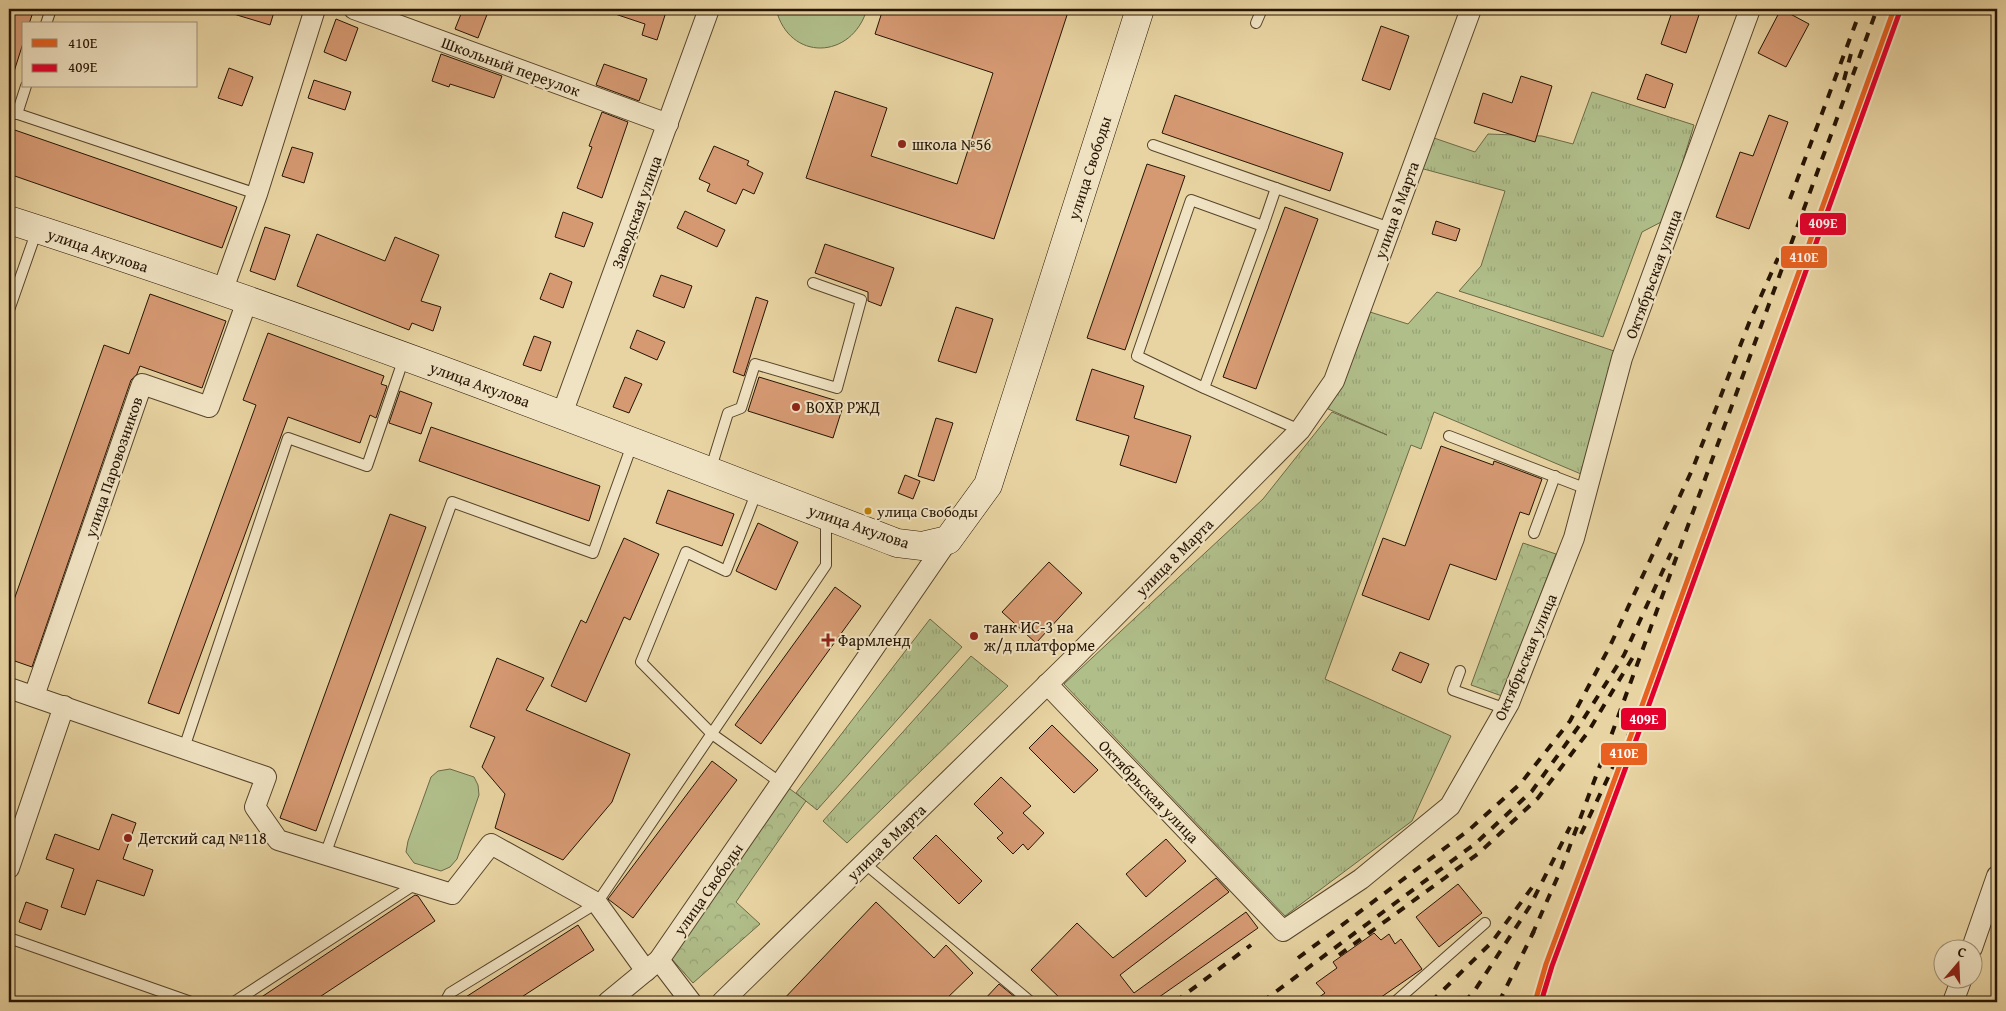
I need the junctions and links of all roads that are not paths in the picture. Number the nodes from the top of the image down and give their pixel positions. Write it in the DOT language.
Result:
graph roads {
  1 [pos="51,9"];
  2 [pos="316,9"];
  3 [pos="354,9"];
  4 [pos="709,9"];
  5 [pos="1140,9"];
  6 [pos="1262,9"];
  7 [pos="1470,9"];
  8 [pos="1750,9"];
  9 [pos="47,22"];
  10 [pos="1256,23"];
  11 [pos="25,88"];
  12 [pos="13,113"];
  13 [pos="668,124"];
  14 [pos="1153,145"];
  15 [pos="1276,188"];
  16 [pos="257,194"];
  17 [pos="9,220"];
  18 [pos="1263,226"];
  19 [pos="1390,228"];
  20 [pos="38,229"];
  21 [pos="813,283"];
  22 [pos="222,292"];
  23 [pos="247,301"];
  24 [pos="9,310"];
  25 [pos="405,357"];
  26 [pos="1204,388"];
  27 [pos="562,414"];
  28 [pos="1300,430"];
  29 [pos="1449,436"];
  30 [pos="633,442"];
  31 [pos="710,472"];
  32 [pos="1555,476"];
  33 [pos="1587,489"];
  34 [pos="757,490"];
  35 [pos="826,516"];
  36 [pos="1534,533"];
  37 [pos="948,540"];
  38 [pos="1460,671"];
  39 [pos="1047,684"];
  40 [pos="9,688"];
  41 [pos="34,696"];
  42 [pos="64,706"];
  43 [pos="1506,709"];
  44 [pos="712,734"];
  45 [pos="184,748"];
  46 [pos="781,783"];
  47 [pos="325,855"];
  48 [pos="864,863"];
  49 [pos="9,868"];
  50 [pos="1997,876"];
  51 [pos="417,884"];
  52 [pos="598,903"];
  53 [pos="1485,923"];
  54 [pos="9,938"];
  55 [pos="1975,938"];
  56 [pos="652,966"];
  57 [pos="1958,988"];
  58 [pos="191,1002"];
  59 [pos="234,1002"];
  60 [pos="445,1002"];
  61 [pos="608,1002"];
  62 [pos="691,1002"];
  63 [pos="722,1002"];
  64 [pos="1031,1002"];
  65 [pos="1394,1002"];
  66 [pos="1953,1002"];
  1 -- 9 [label="lane"];
  2 -- 16 [label="street"];
  3 -- 13 [label="street, Школьный переулок"];
  4 -- 13 [label="street, Заводская улица"];
  5 -- 37 [label="street, улица Свободы"];
  6 -- 10 [label="lane"];
  7 -- 19 [label="street, улица 8 Марта"];
  8 -- 33 [label="street, Октябрьская улица"];
  11 -- 12 [label="lane"];
  12 -- 16 [label="lane"];
  13 -- 27 [label="street, Заводская улица"];
  14 -- 15 [label="lane"];
  15 -- 18 [label="lane"];
  15 -- 19 [label="lane"];
  16 -- 22 [label="street"];
  17 -- 20 [label="street, улица Акулова"];
  18 -- 26 [label="lane"];
  18 -- 26 [label="lane"];
  19 -- 28 [label="street, улица 8 Марта"];
  20 -- 22 [label="street, улица Акулова"];
  20 -- 24 [label="lane"];
  21 -- 31 [label="lane"];
  22 -- 23 [label="street, улица Акулова"];
  23 -- 25 [label="street, улица Акулова"];
  23 -- 41 [label="street, улица Паровозников"];
  25 -- 27 [label="street, улица Акулова"];
  25 -- 45 [label="lane"];
  26 -- 28 [label="lane"];
  27 -- 30 [label="street, улица Акулова"];
  28 -- 39 [label="street, улица 8 Марта"];
  29 -- 32 [label="lane"];
  30 -- 31 [label="street, улица Акулова"];
  30 -- 47 [label="lane"];
  31 -- 34 [label="street, улица Акулова"];
  32 -- 33 [label="lane"];
  32 -- 36 [label="lane"];
  33 -- 43 [label="street, Октябрьская улица"];
  34 -- 35 [label="street, улица Акулова"];
  34 -- 44 [label="lane"];
  35 -- 37 [label="street, улица Акулова"];
  35 -- 44 [label="lane"];
  37 -- 46 [label="street, улица Свободы"];
  38 -- 43 [label="lane"];
  39 -- 43 [label="street, Октябрьская улица"];
  39 -- 48 [label="street, улица 8 Марта"];
  40 -- 41 [label="street"];
  41 -- 42 [label="street"];
  42 -- 45 [label="street"];
  42 -- 49 [label="street"];
  44 -- 46 [label="lane"];
  44 -- 52 [label="lane"];
  45 -- 47 [label="street"];
  46 -- 56 [label="street, улица Свободы"];
  47 -- 51 [label="street"];
  48 -- 63 [label="street, улица 8 Марта"];
  48 -- 64 [label="lane"];
  50 -- 55 [label="street"];
  51 -- 52 [label="street"];
  51 -- 59 [label="lane"];
  52 -- 56 [label="street"];
  52 -- 60 [label="lane"];
  53 -- 65 [label="lane"];
  54 -- 58 [label="lane"];
  56 -- 61 [label="street, улица Свободы"];
  56 -- 62 [label="street"];
  57 -- 66 [label="street"];
}
